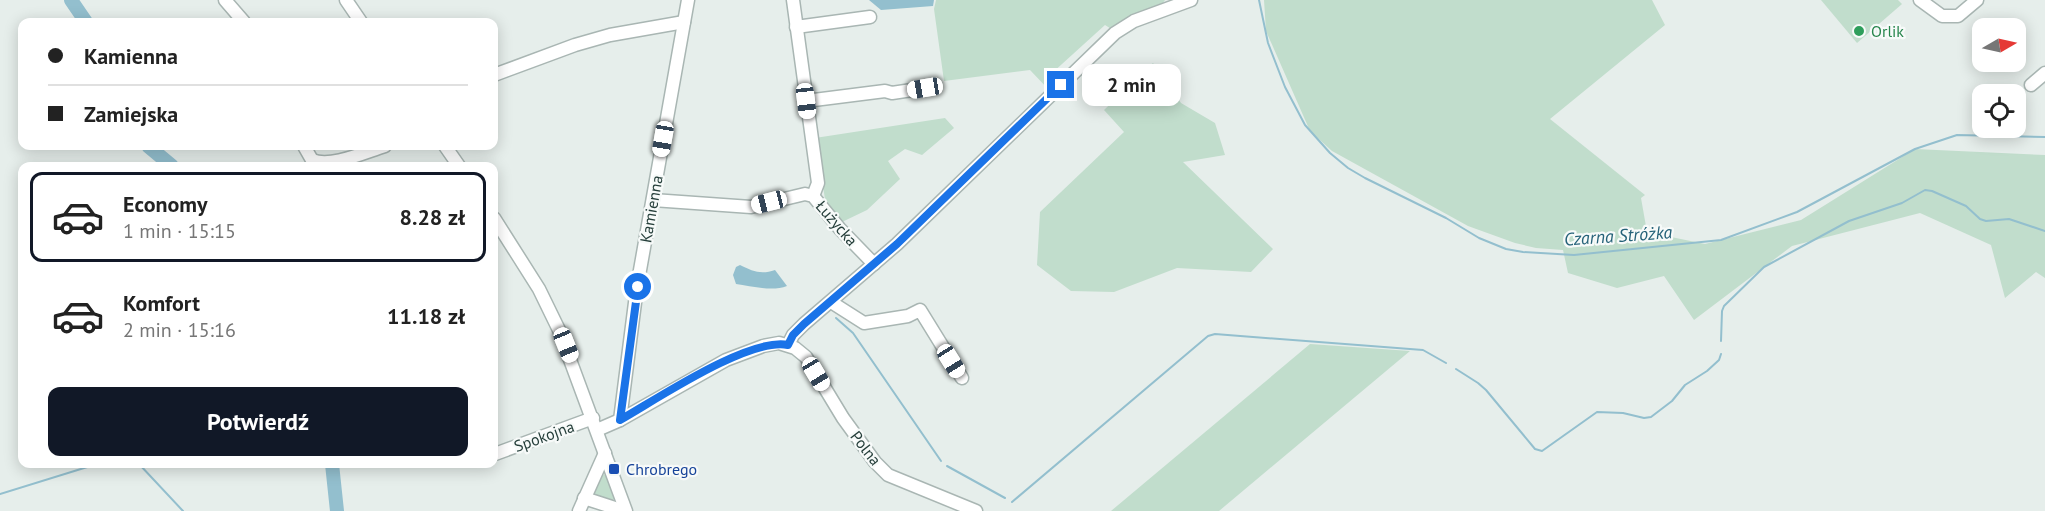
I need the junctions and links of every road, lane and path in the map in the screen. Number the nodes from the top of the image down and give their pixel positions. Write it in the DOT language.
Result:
graph roads {
  1 [pos="225,0"];
  2 [pos="346,0"];
  3 [pos="688,0"];
  4 [pos="793,0"];
  5 [pos="1191,0"];
  6 [pos="1920,0"];
  7 [pos="1977,0"];
  8 [pos="870,17"];
  9 [pos="241,18"];
  10 [pos="359,18"];
  11 [pos="684,22"];
  12 [pos="796,27"];
  13 [pos="2045,73"];
  14 [pos="498,74"];
  15 [pos="2031,85"];
  16 [pos="925,88"];
  17 [pos="806,101"];
  18 [pos="372,150"];
  19 [pos="332,162"];
  20 [pos="813,196"];
  21 [pos="653,200"];
  22 [pos="498,224"];
  23 [pos="874,264"];
  24 [pos="831,302"];
  25 [pos="788,345"];
  26 [pos="962,378"];
  27 [pos="620,420"];
  28 [pos="595,424"];
  29 [pos="498,453"];
  30 [pos="605,453"];
  31 [pos="584,498"];
  32 [pos="579,511"];
  33 [pos="625,511"];
  34 [pos="976,511"];
  1 -- 9 [label="street"];
  2 -- 10 [label="street"];
  3 -- 11 [label="street, Kamienna"];
  4 -- 12 [label="street"];
  5 -- 23 [label="street"];
  6 -- 7 [label="street"];
  8 -- 12 [label="street"];
  11 -- 14 [label="street"];
  11 -- 21 [label="street, Kamienna"];
  12 -- 17 [label="street"];
  13 -- 15 [label="street"];
  16 -- 17 [label="street"];
  17 -- 20 [label="street"];
  18 -- 19 [label="street"];
  20 -- 21 [label="street, Łużycka"];
  20 -- 23 [label="street, Łużycka"];
  21 -- 27 [label="street, Kamienna"];
  22 -- 28 [label="street"];
  23 -- 24 [label="street"];
  24 -- 25 [label="street"];
  24 -- 26 [label="street"];
  25 -- 27 [label="street, Spokojna"];
  25 -- 34 [label="street, Polna"];
  27 -- 28 [label="street, Spokojna"];
  28 -- 29 [label="street, Spokojna"];
  28 -- 30 [label="street"];
  30 -- 31 [label="street"];
  30 -- 33 [label="street"];
  31 -- 32 [label="street"];
  31 -- 33 [label="street"];
}
